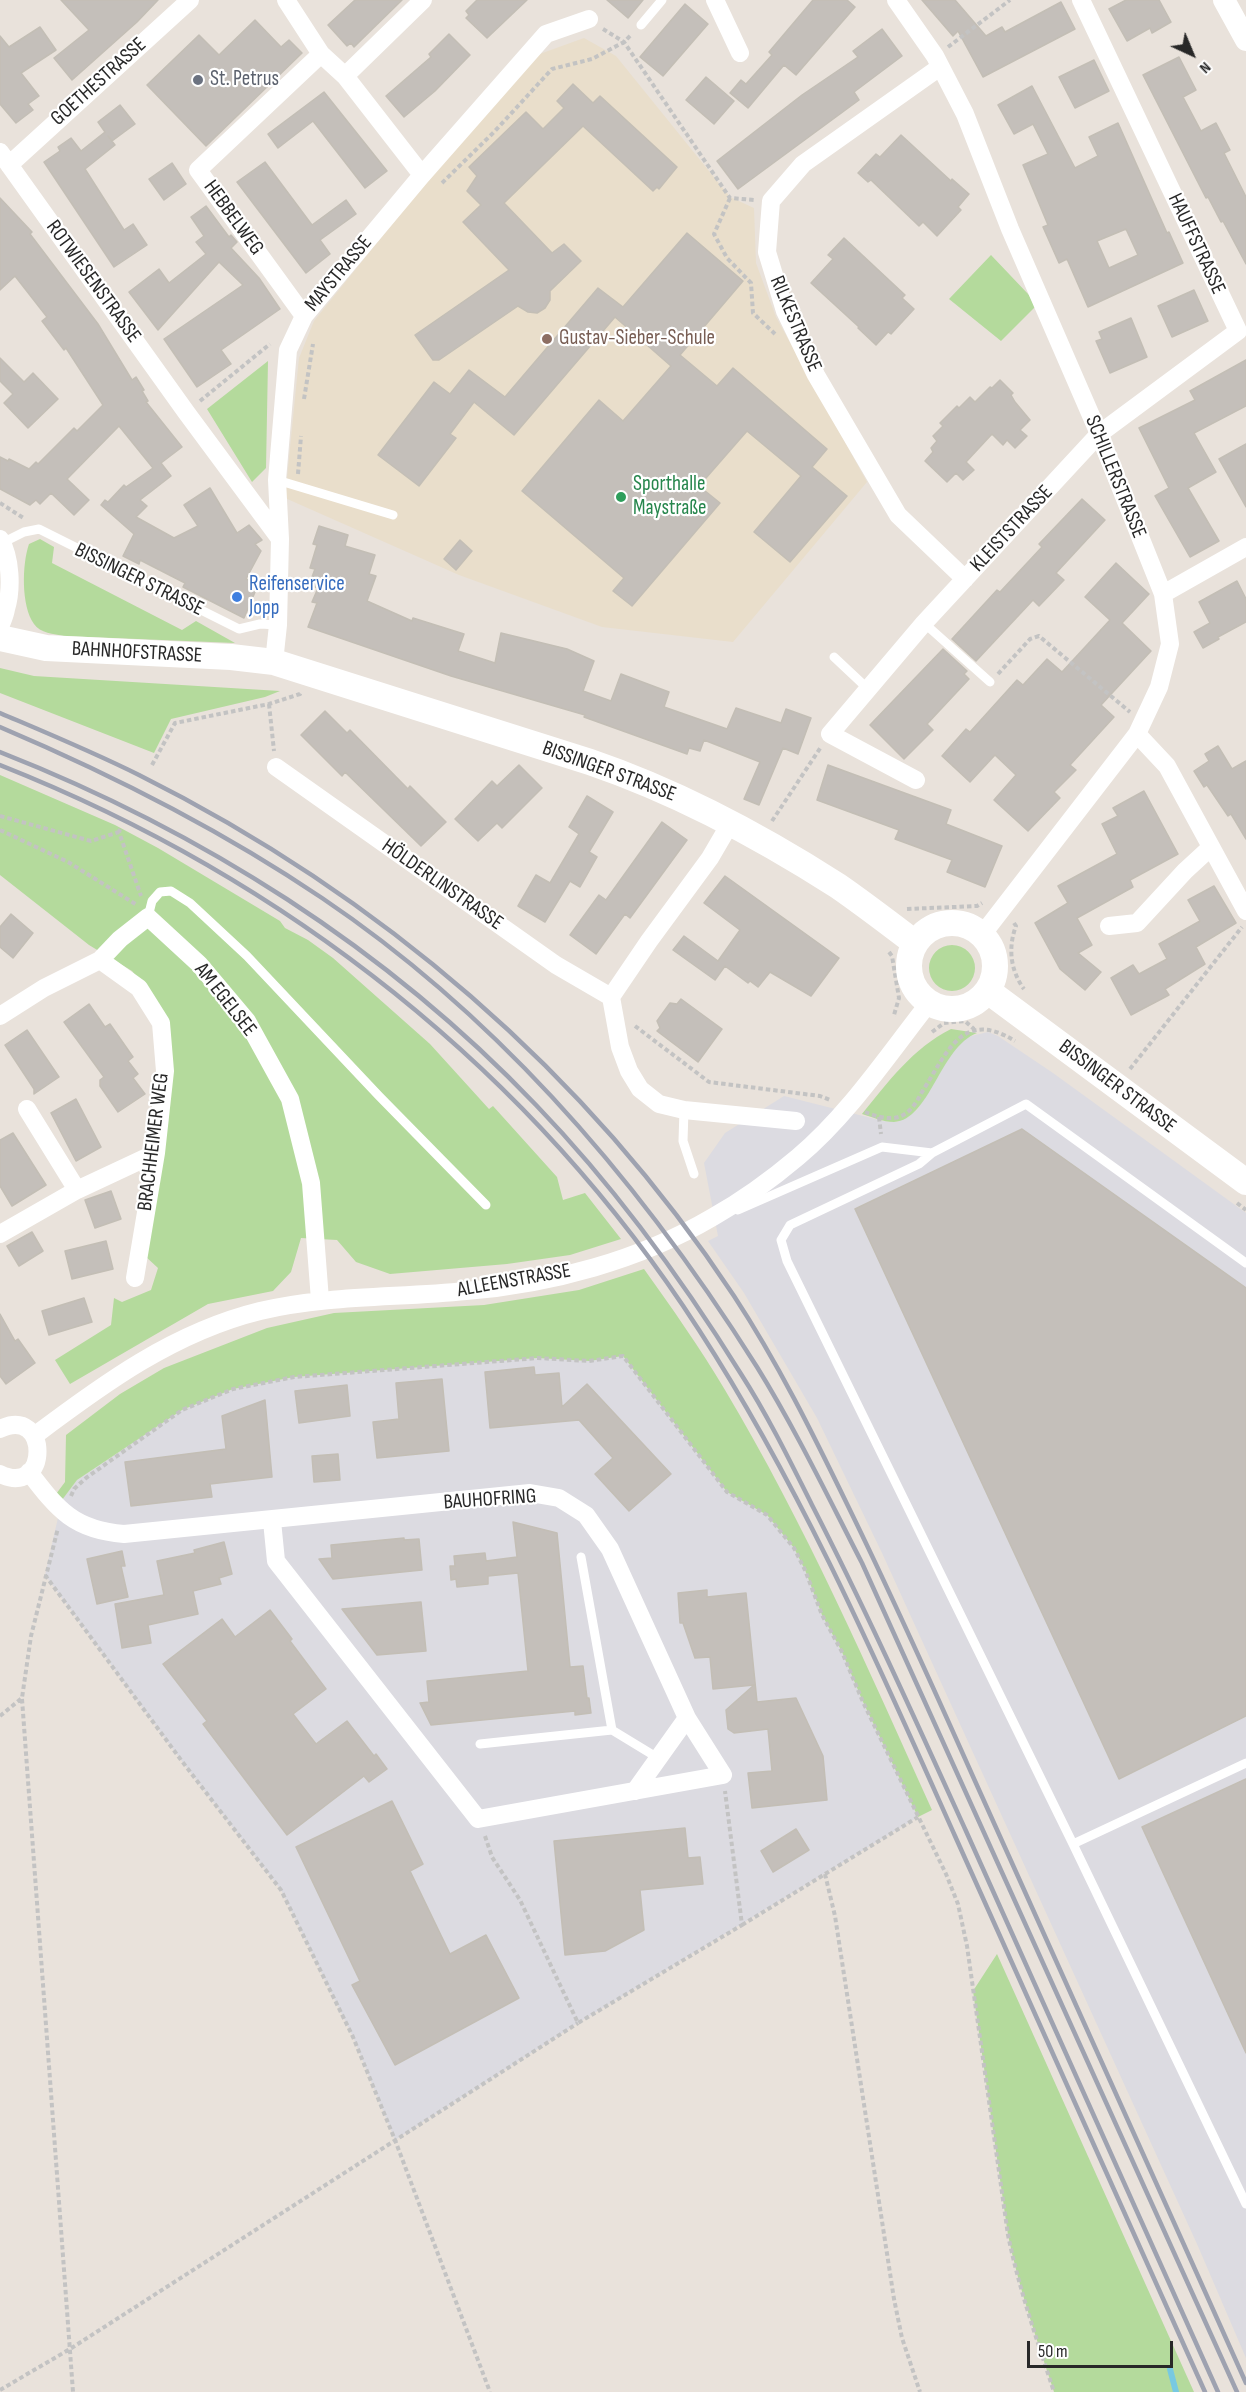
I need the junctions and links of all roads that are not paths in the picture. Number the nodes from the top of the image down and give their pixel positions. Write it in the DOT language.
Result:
graph roads {
  1 [pos="190,0"];
  2 [pos="286,0"];
  3 [pos="423,0"];
  4 [pos="662,0"];
  5 [pos="715,0"];
  6 [pos="896,0"];
  7 [pos="1081,0"];
  8 [pos="1224,0"];
  9 [pos="589,20"];
  10 [pos="641,25"];
  11 [pos="1246,40"];
  12 [pos="740,53"];
  13 [pos="321,54"];
  14 [pos="938,62"];
  15 [pos="345,76"];
  16 [pos="3,163"];
  17 [pos="422,175"];
  18 [pos="303,316"];
  19 [pos="1099,434"];
  20 [pos="277,480"];
  21 [pos="393,515"];
  22 [pos="280,539"];
  23 [pos="1,541"];
  24 [pos="1244,553"];
  25 [pos="965,579"];
  26 [pos="1163,594"];
  27 [pos="924,623"];
  28 [pos="278,625"];
  29 [pos="0,627"];
  30 [pos="0,639"];
  31 [pos="834,657"];
  32 [pos="274,663"];
  33 [pos="990,681"];
  34 [pos="867,688"];
  35 [pos="1139,728"];
  36 [pos="276,767"];
  37 [pos="916,780"];
  38 [pos="731,822"];
  39 [pos="1210,848"];
  40 [pos="1246,911"];
  41 [pos="148,917"];
  42 [pos="1109,926"];
  43 [pos="982,934"];
  44 [pos="915,942"];
  45 [pos="100,960"];
  46 [pos="987,991"];
  47 [pos="611,997"];
  48 [pos="929,1003"];
  49 [pos="0,1016"];
  50 [pos="27,1109"];
  51 [pos="684,1110"];
  52 [pos="796,1121"];
  53 [pos="156,1153"];
  54 [pos="932,1153"];
  55 [pos="694,1174"];
  56 [pos="1246,1182"];
  57 [pos="77,1190"];
  58 [pos="486,1205"];
  59 [pos="734,1212"];
  60 [pos="1,1232"];
  61 [pos="1246,1263"];
  62 [pos="135,1278"];
  63 [pos="320,1300"];
  64 [pos="0,1429"];
  65 [pos="34,1436"];
  66 [pos="29,1472"];
  67 [pos="0,1474"];
  68 [pos="272,1521"];
  69 [pos="581,1557"];
  70 [pos="687,1718"];
  71 [pos="612,1730"];
  72 [pos="480,1744"];
  73 [pos="658,1758"];
  74 [pos="1246,1763"];
  75 [pos="634,1791"];
  76 [pos="1073,1844"];
  77 [pos="1246,2204"];
  1 -- 16 [label="street, GOETHESTRASSE"];
  2 -- 13 [label="street"];
  3 -- 15 [label="street"];
  4 -- 10 [label="lane"];
  5 -- 12 [label="street"];
  6 -- 14 [label="street, SCHILLERSTRASSE"];
  7 -- 19 [label="street, HAUFFSTRASSE"];
  8 -- 11 [label="street"];
  9 -- 17 [label="street, MAYSTRASSE"];
  13 -- 15 [label="street"];
  13 -- 18 [label="street, HEBBELWEG"];
  14 -- 19 [label="street, SCHILLERSTRASSE"];
  14 -- 25 [label="street, RILKESTRASSE"];
  15 -- 17 [label="street"];
  16 -- 22 [label="street, ROTWIESENSTRASSE"];
  17 -- 18 [label="street, MAYSTRASSE"];
  18 -- 20 [label="street, MAYSTRASSE"];
  19 -- 25 [label="street, KLEISTSTRASSE"];
  19 -- 26 [label="street, SCHILLERSTRASSE"];
  20 -- 21 [label="lane"];
  20 -- 22 [label="street, MAYSTRASSE"];
  22 -- 28 [label="street, MAYSTRASSE"];
  23 -- 28 [label="lane, BISSINGER STRASSE"];
  23 -- 29 [label="street"];
  24 -- 26 [label="street"];
  25 -- 27 [label="street, KLEISTSTRASSE"];
  26 -- 35 [label="street, SCHILLERSTRASSE"];
  27 -- 33 [label="lane"];
  27 -- 34 [label="street, KLEISTSTRASSE"];
  28 -- 32 [label="street, MAYSTRASSE"];
  30 -- 32 [label="main road, BAHNHOFSTRASSE"];
  31 -- 34 [label="lane"];
  32 -- 38 [label="main road, BISSINGER STRASSE"];
  34 -- 37 [label="street, KLEISTSTRASSE"];
  35 -- 39 [label="street"];
  35 -- 43 [label="street, SCHILLERSTRASSE"];
  36 -- 47 [label="street, HÖLDERLINSTRASSE"];
  38 -- 44 [label="main road, BISSINGER STRASSE"];
  38 -- 47 [label="street"];
  39 -- 40 [label="street"];
  39 -- 42 [label="street"];
  41 -- 45 [label="street"];
  41 -- 58 [label="lane"];
  41 -- 63 [label="street, AM EGELSEE"];
  43 -- 44 [label="main road"];
  43 -- 46 [label="main road"];
  44 -- 48 [label="main road"];
  45 -- 49 [label="street"];
  45 -- 53 [label="street, BRACHHEIMER WEG"];
  46 -- 48 [label="main road"];
  46 -- 56 [label="main road, BISSINGER STRASSE"];
  47 -- 51 [label="street"];
  48 -- 63 [label="street, ALLEENSTRASSE"];
  50 -- 57 [label="street"];
  51 -- 52 [label="street"];
  51 -- 55 [label="lane"];
  53 -- 57 [label="street"];
  53 -- 62 [label="street, BRACHHEIMER WEG"];
  54 -- 59 [label="lane"];
  54 -- 61 [label="lane"];
  54 -- 76 [label="lane"];
  57 -- 60 [label="street"];
  63 -- 65 [label="street, ALLEENSTRASSE"];
  64 -- 65 [label="street"];
  65 -- 66 [label="street"];
  66 -- 67 [label="street"];
  66 -- 68 [label="street, BAUHOFRING"];
  68 -- 70 [label="street, BAUHOFRING"];
  68 -- 75 [label="street"];
  69 -- 71 [label="lane"];
  70 -- 73 [label="street"];
  70 -- 75 [label="street, BAUHOFRING"];
  71 -- 72 [label="lane"];
  71 -- 73 [label="lane"];
  73 -- 75 [label="street"];
  74 -- 76 [label="lane"];
  76 -- 77 [label="lane"];
}
